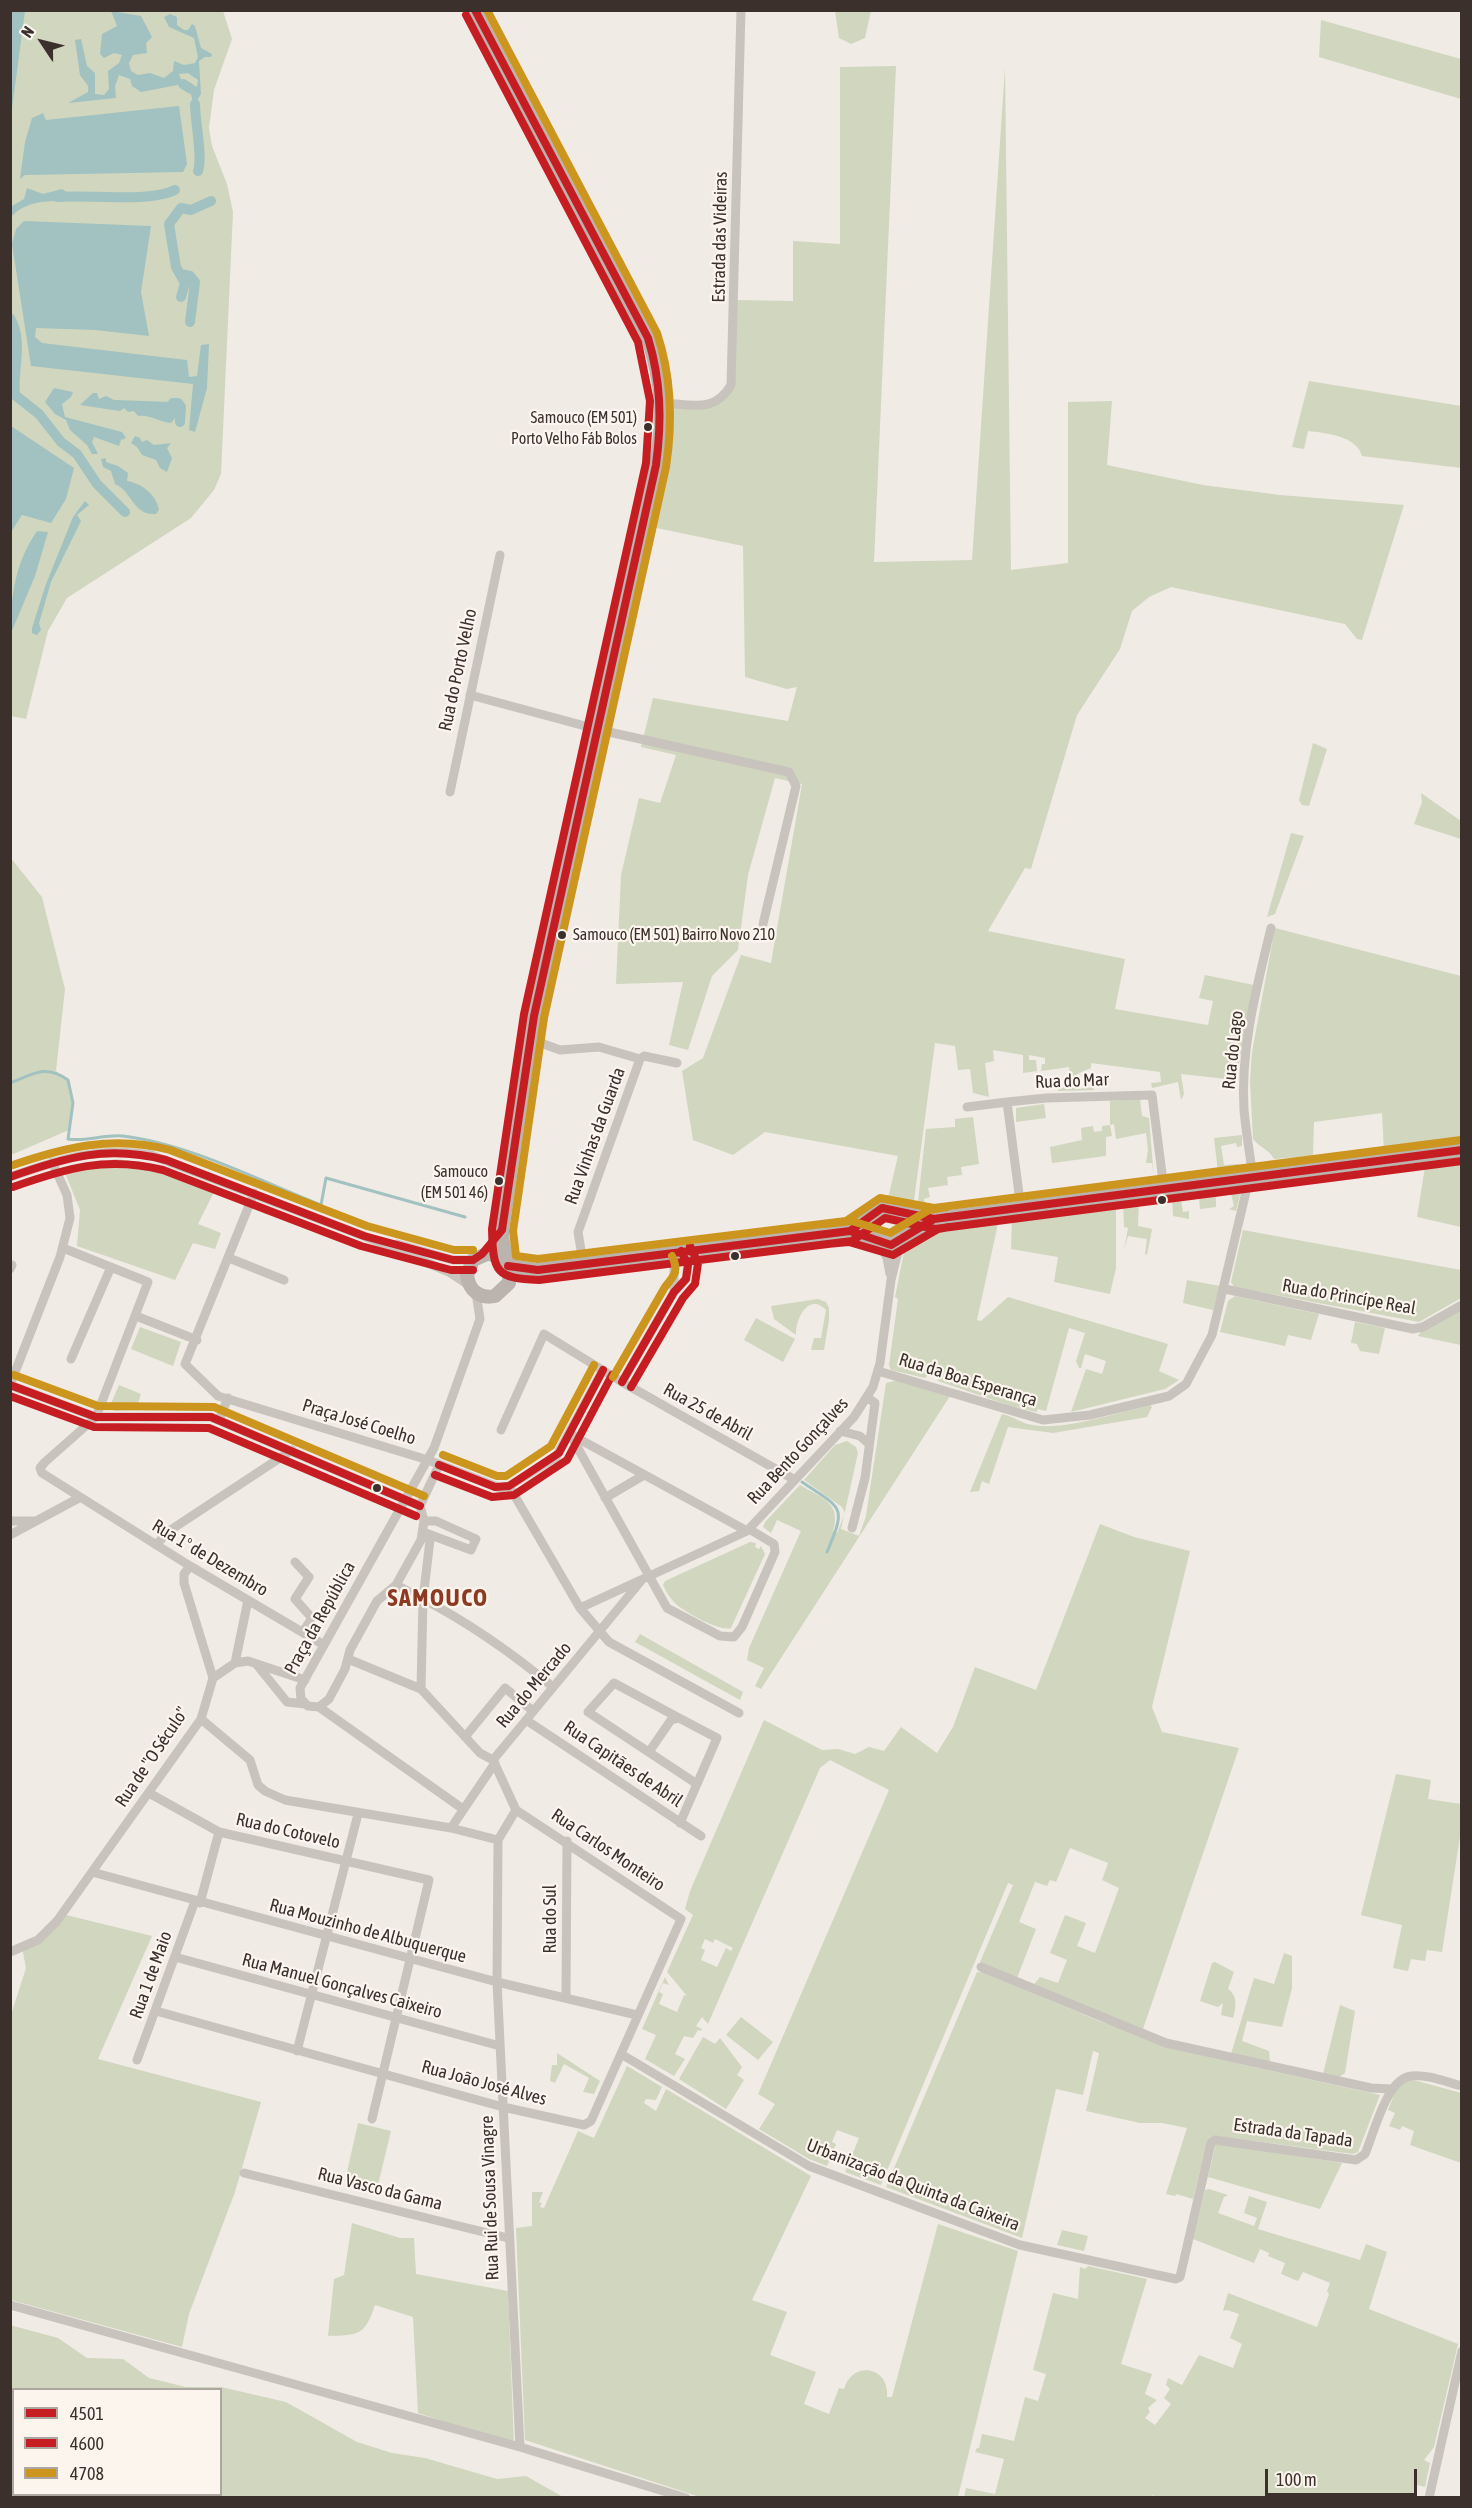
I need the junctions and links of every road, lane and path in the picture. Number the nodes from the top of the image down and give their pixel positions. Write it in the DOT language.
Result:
graph roads {
  1 [pos="475,10"];
  2 [pos="741,10"];
  3 [pos="661,403"];
  4 [pos="500,555"];
  5 [pos="470,696"];
  6 [pos="600,730"];
  7 [pos="450,792"];
  8 [pos="763,924"];
  9 [pos="1271,928"];
  10 [pos="530,1039"];
  11 [pos="640,1059"];
  12 [pos="677,1063"];
  13 [pos="1007,1102"];
  14 [pos="967,1107"];
  15 [pos="1461,1150"];
  16 [pos="52,1162"];
  17 [pos="10,1177"];
  18 [pos="1251,1178"];
  19 [pos="1164,1189"];
  20 [pos="254,1193"];
  21 [pos="1021,1209"];
  22 [pos="902,1213"];
  23 [pos="872,1215"];
  24 [pos="934,1219"];
  25 [pos="502,1230"];
  26 [pos="850,1231"];
  27 [pos="364,1236"];
  28 [pos="903,1238"];
  29 [pos="878,1242"];
  30 [pos="63,1248"];
  31 [pos="681,1251"];
  32 [pos="478,1257"];
  33 [pos="229,1258"];
  34 [pos="583,1262"];
  35 [pos="507,1264"];
  36 [pos="111,1266"];
  37 [pos="538,1270"];
  38 [pos="284,1280"];
  39 [pos="891,1280"];
  40 [pos="507,1288"];
  41 [pos="1225,1289"];
  42 [pos="473,1290"];
  43 [pos="674,1292"];
  44 [pos="1461,1305"];
  45 [pos="135,1316"];
  46 [pos="196,1340"];
  47 [pos="71,1359"];
  48 [pos="603,1370"];
  49 [pos="878,1371"];
  50 [pos="622,1382"];
  51 [pos="11,1385"];
  52 [pos="228,1398"];
  53 [pos="868,1398"];
  54 [pos="96,1418"];
  55 [pos="219,1420"];
  56 [pos="501,1430"];
  57 [pos="840,1431"];
  58 [pos="570,1434"];
  59 [pos="869,1444"];
  60 [pos="292,1450"];
  61 [pos="428,1460"];
  62 [pos="439,1465"];
  63 [pos="644,1474"];
  64 [pos="795,1480"];
  65 [pos="509,1486"];
  66 [pos="79,1498"];
  67 [pos="605,1498"];
  68 [pos="405,1500"];
  69 [pos="420,1506"];
  70 [pos="10,1521"];
  71 [pos="35,1521"];
  72 [pos="424,1521"];
  73 [pos="852,1528"];
  74 [pos="748,1530"];
  75 [pos="423,1532"];
  76 [pos="10,1535"];
  77 [pos="156,1545"];
  78 [pos="295,1562"];
  79 [pos="190,1566"];
  80 [pos="646,1577"];
  81 [pos="396,1585"];
  82 [pos="423,1599"];
  83 [pos="248,1600"];
  84 [pos="580,1608"];
  85 [pos="303,1632"];
  86 [pos="600,1632"];
  87 [pos="324,1645"];
  88 [pos="348,1659"];
  89 [pos="234,1663"];
  90 [pos="257,1665"];
  91 [pos="213,1678"];
  92 [pos="304,1680"];
  93 [pos="554,1687"];
  94 [pos="421,1689"];
  95 [pos="305,1704"];
  96 [pos="319,1707"];
  97 [pos="533,1712"];
  98 [pos="739,1713"];
  99 [pos="679,1718"];
  100 [pos="201,1719"];
  101 [pos="526,1720"];
  102 [pos="465,1737"];
  103 [pos="651,1753"];
  104 [pos="494,1762"];
  105 [pos="697,1784"];
  106 [pos="149,1793"];
  107 [pos="463,1809"];
  108 [pos="516,1810"];
  109 [pos="358,1814"];
  110 [pos="681,1822"];
  111 [pos="451,1828"];
  112 [pos="219,1832"];
  113 [pos="701,1836"];
  114 [pos="498,1840"];
  115 [pos="567,1841"];
  116 [pos="347,1861"];
  117 [pos="92,1872"];
  118 [pos="198,1902"];
  119 [pos="681,1919"];
  120 [pos="327,1937"];
  121 [pos="10,1952"];
  122 [pos="175,1958"];
  123 [pos="411,1958"];
  124 [pos="981,1968"];
  125 [pos="497,1982"];
  126 [pos="313,1995"];
  127 [pos="566,1996"];
  128 [pos="156,2011"];
  129 [pos="637,2015"];
  130 [pos="396,2019"];
  131 [pos="500,2046"];
  132 [pos="297,2051"];
  133 [pos="621,2054"];
  134 [pos="137,2061"];
  135 [pos="384,2073"];
  136 [pos="1461,2086"];
  137 [pos="1391,2089"];
  138 [pos="503,2107"];
  139 [pos="372,2119"];
  140 [pos="244,2173"];
  141 [pos="508,2238"];
  142 [pos="1180,2277"];
  143 [pos="10,2306"];
  144 [pos="1461,2351"];
  145 [pos="520,2447"];
  146 [pos="686,2498"];
  147 [pos="1429,2498"];
  1 -- 3 [label="main road"];
  2 -- 3 [label="street, Estrada das Videiras"];
  3 -- 6 [label="main road"];
  4 -- 5 [label="street, Rua do Porto Velho"];
  5 -- 6 [label="street"];
  5 -- 7 [label="street, Rua do Porto Velho"];
  6 -- 8 [label="street"];
  6 -- 10 [label="main road"];
  9 -- 18 [label="street, Rua do Lago"];
  10 -- 11 [label="street"];
  10 -- 25 [label="main road"];
  11 -- 12 [label="street, Rua Vinhas da Guarda"];
  11 -- 34 [label="street, Rua Vinhas da Guarda"];
  13 -- 14 [label="street"];
  13 -- 19 [label="street, Rua do Mar"];
  13 -- 21 [label="street"];
  15 -- 18 [label="main road"];
  16 -- 17 [label="street"];
  16 -- 20 [label="street"];
  16 -- 30 [label="street"];
  18 -- 19 [label="main road"];
  18 -- 41 [label="street, Rua da Boa Esperança"];
  19 -- 21 [label="main road"];
  20 -- 27 [label="street"];
  20 -- 33 [label="street"];
  21 -- 24 [label="main road"];
  22 -- 23 [label="main road"];
  22 -- 24 [label="main road"];
  22 -- 28 [label="main road"];
  23 -- 26 [label="main road"];
  23 -- 29 [label="main road"];
  24 -- 28 [label="main road"];
  25 -- 32 [label="main road"];
  25 -- 35 [label="main road"];
  26 -- 29 [label="main road"];
  26 -- 31 [label="main road"];
  27 -- 32 [label="street"];
  27 -- 42 [label="street"];
  28 -- 29 [label="main road"];
  28 -- 39 [label="street, Rua Bento Gonçalves"];
  29 -- 39 [label="street"];
  30 -- 36 [label="street"];
  30 -- 51 [label="street"];
  31 -- 34 [label="main road"];
  31 -- 43 [label="street"];
  31 -- 43 [label="street"];
  32 -- 35 [label="main road"];
  32 -- 42 [label="main road"];
  33 -- 38 [label="street"];
  33 -- 46 [label="street"];
  34 -- 37 [label="main road"];
  35 -- 37 [label="main road"];
  35 -- 40 [label="main road"];
  36 -- 45 [label="street"];
  36 -- 47 [label="street"];
  37 -- 40 [label="main road"];
  39 -- 49 [label="street, Rua Bento Gonçalves"];
  40 -- 42 [label="main road"];
  41 -- 44 [label="street, Rua do Princípe Real"];
  41 -- 49 [label="street, Rua da Boa Esperança"];
  42 -- 61 [label="street"];
  43 -- 50 [label="street"];
  45 -- 46 [label="street"];
  45 -- 54 [label="street"];
  46 -- 52 [label="street, Praça José Coelho"];
  48 -- 50 [label="street, Rua 25 de Abril"];
  48 -- 56 [label="street, Rua 25 de Abril"];
  48 -- 58 [label="street"];
  49 -- 53 [label="street, Rua Bento Gonçalves"];
  50 -- 64 [label="street, Rua 25 de Abril"];
  51 -- 54 [label="street"];
  52 -- 55 [label="street"];
  52 -- 61 [label="street, Praça José Coelho"];
  53 -- 57 [label="street, Rua Bento Gonçalves"];
  53 -- 59 [label="street"];
  54 -- 55 [label="street"];
  54 -- 66 [label="street, Rua 1º de Dezembro"];
  55 -- 60 [label="street"];
  57 -- 59 [label="street"];
  57 -- 64 [label="street, Rua Bento Gonçalves"];
  58 -- 63 [label="street"];
  58 -- 65 [label="street"];
  58 -- 67 [label="street"];
  59 -- 73 [label="street"];
  60 -- 68 [label="street"];
  60 -- 77 [label="street"];
  61 -- 62 [label="street"];
  61 -- 68 [label="street, Praça José Coelho"];
  62 -- 65 [label="street"];
  62 -- 69 [label="street"];
  63 -- 67 [label="street"];
  63 -- 74 [label="street"];
  64 -- 74 [label="street, Rua Bento Gonçalves"];
  65 -- 84 [label="street"];
  66 -- 71 [label="street"];
  66 -- 77 [label="street, Rua 1º de Dezembro"];
  67 -- 80 [label="street"];
  68 -- 69 [label="street"];
  68 -- 87 [label="street, Praça da República"];
  69 -- 72 [label="street"];
  70 -- 71 [label="street"];
  71 -- 76 [label="street"];
  72 -- 75 [label="street"];
  72 -- 75 [label="street"];
  74 -- 80 [label="street, Rua Bento Gonçalves"];
  74 -- 80 [label="street"];
  75 -- 81 [label="street"];
  75 -- 82 [label="street"];
  77 -- 79 [label="street, Rua 1º de Dezembro"];
  78 -- 85 [label="street"];
  79 -- 83 [label="street, Rua 1º de Dezembro"];
  79 -- 91 [label="street"];
  80 -- 84 [label="street, Rua Bento Gonçalves"];
  80 -- 86 [label="street, Rua Bento Gonçalves"];
  81 -- 82 [label="street"];
  81 -- 88 [label="street"];
  82 -- 93 [label="street"];
  82 -- 94 [label="street"];
  83 -- 85 [label="street, Rua 1º de Dezembro"];
  83 -- 89 [label="street"];
  84 -- 86 [label="street"];
  85 -- 87 [label="street, Rua 1º de Dezembro"];
  86 -- 93 [label="street, Rua do Mercado"];
  86 -- 98 [label="street"];
  87 -- 92 [label="street, Praça da República"];
  88 -- 94 [label="street"];
  88 -- 96 [label="street"];
  89 -- 90 [label="street"];
  89 -- 91 [label="street"];
  90 -- 92 [label="street"];
  90 -- 95 [label="street"];
  91 -- 100 [label="street, Rua de \"O Século\""];
  92 -- 95 [label="street, Praça da República"];
  93 -- 97 [label="street, Rua do Mercado"];
  94 -- 102 [label="street"];
  95 -- 96 [label="street, Praça da República"];
  96 -- 107 [label="street"];
  97 -- 101 [label="street, Rua do Mercado"];
  97 -- 102 [label="street"];
  99 -- 103 [label="street"];
  99 -- 103 [label="street"];
  99 -- 105 [label="street"];
  100 -- 106 [label="street, Rua de \"O Século\""];
  100 -- 109 [label="street"];
  101 -- 104 [label="street, Rua do Mercado"];
  101 -- 110 [label="street, Rua Capitães de Abril"];
  102 -- 104 [label="street"];
  103 -- 105 [label="street"];
  104 -- 107 [label="street, Rua do Mercado"];
  104 -- 108 [label="street"];
  105 -- 110 [label="street"];
  106 -- 112 [label="street, Rua do Cotovelo"];
  106 -- 117 [label="street, Rua de \"O Século\""];
  107 -- 111 [label="street, Rua do Mercado"];
  108 -- 114 [label="street"];
  108 -- 115 [label="street, Rua Carlos Monteiro"];
  109 -- 111 [label="street"];
  109 -- 116 [label="street"];
  110 -- 113 [label="street, Rua Capitães de Abril"];
  111 -- 114 [label="street"];
  112 -- 116 [label="street, Rua do Cotovelo"];
  112 -- 118 [label="street, Rua 1 de Maio"];
  114 -- 125 [label="street, Rua Rui de Sousa Vinagre"];
  115 -- 119 [label="street, Rua Carlos Monteiro"];
  115 -- 127 [label="street, Rua do Sul"];
  116 -- 120 [label="street"];
  116 -- 123 [label="street, Rua do Cotovelo"];
  117 -- 118 [label="street, Rua Mouzinho de Albuquerque"];
  117 -- 121 [label="street, Rua de \"O Século\""];
  118 -- 120 [label="street, Rua Mouzinho de Albuquerque"];
  118 -- 122 [label="street, Rua 1 de Maio"];
  119 -- 129 [label="street, Rua João José Alves"];
  120 -- 123 [label="street, Rua Mouzinho de Albuquerque"];
  120 -- 126 [label="street"];
  122 -- 126 [label="street, Rua Manuel Gonçalves Caixeiro"];
  122 -- 128 [label="street, Rua 1 de Maio"];
  123 -- 125 [label="street, Rua Mouzinho de Albuquerque"];
  123 -- 130 [label="street"];
  124 -- 137 [label="street"];
  125 -- 127 [label="street, Rua Mouzinho de Albuquerque"];
  125 -- 131 [label="street, Rua Rui de Sousa Vinagre"];
  126 -- 130 [label="street, Rua Manuel Gonçalves Caixeiro"];
  126 -- 132 [label="street"];
  127 -- 129 [label="street, Rua Mouzinho de Albuquerque"];
  128 -- 132 [label="street, Rua João José Alves"];
  128 -- 134 [label="street, Rua 1 de Maio"];
  129 -- 133 [label="street, Rua João José Alves"];
  130 -- 131 [label="street, Rua Manuel Gonçalves Caixeiro"];
  130 -- 135 [label="street"];
  131 -- 138 [label="street, Rua Rui de Sousa Vinagre"];
  132 -- 135 [label="street, Rua João José Alves"];
  133 -- 138 [label="street, Rua João José Alves"];
  133 -- 142 [label="street, Urbanização da Quinta da Caixeira"];
  135 -- 138 [label="street, Rua João José Alves"];
  135 -- 139 [label="street"];
  136 -- 137 [label="street"];
  137 -- 142 [label="street, Estrada da Tapada"];
  138 -- 141 [label="street, Rua Rui de Sousa Vinagre"];
  140 -- 141 [label="street, Rua Vasco da Gama"];
  141 -- 145 [label="street, Rua Rui de Sousa Vinagre"];
  143 -- 145 [label="street"];
  144 -- 147 [label="street"];
  145 -- 146 [label="street"];
}
